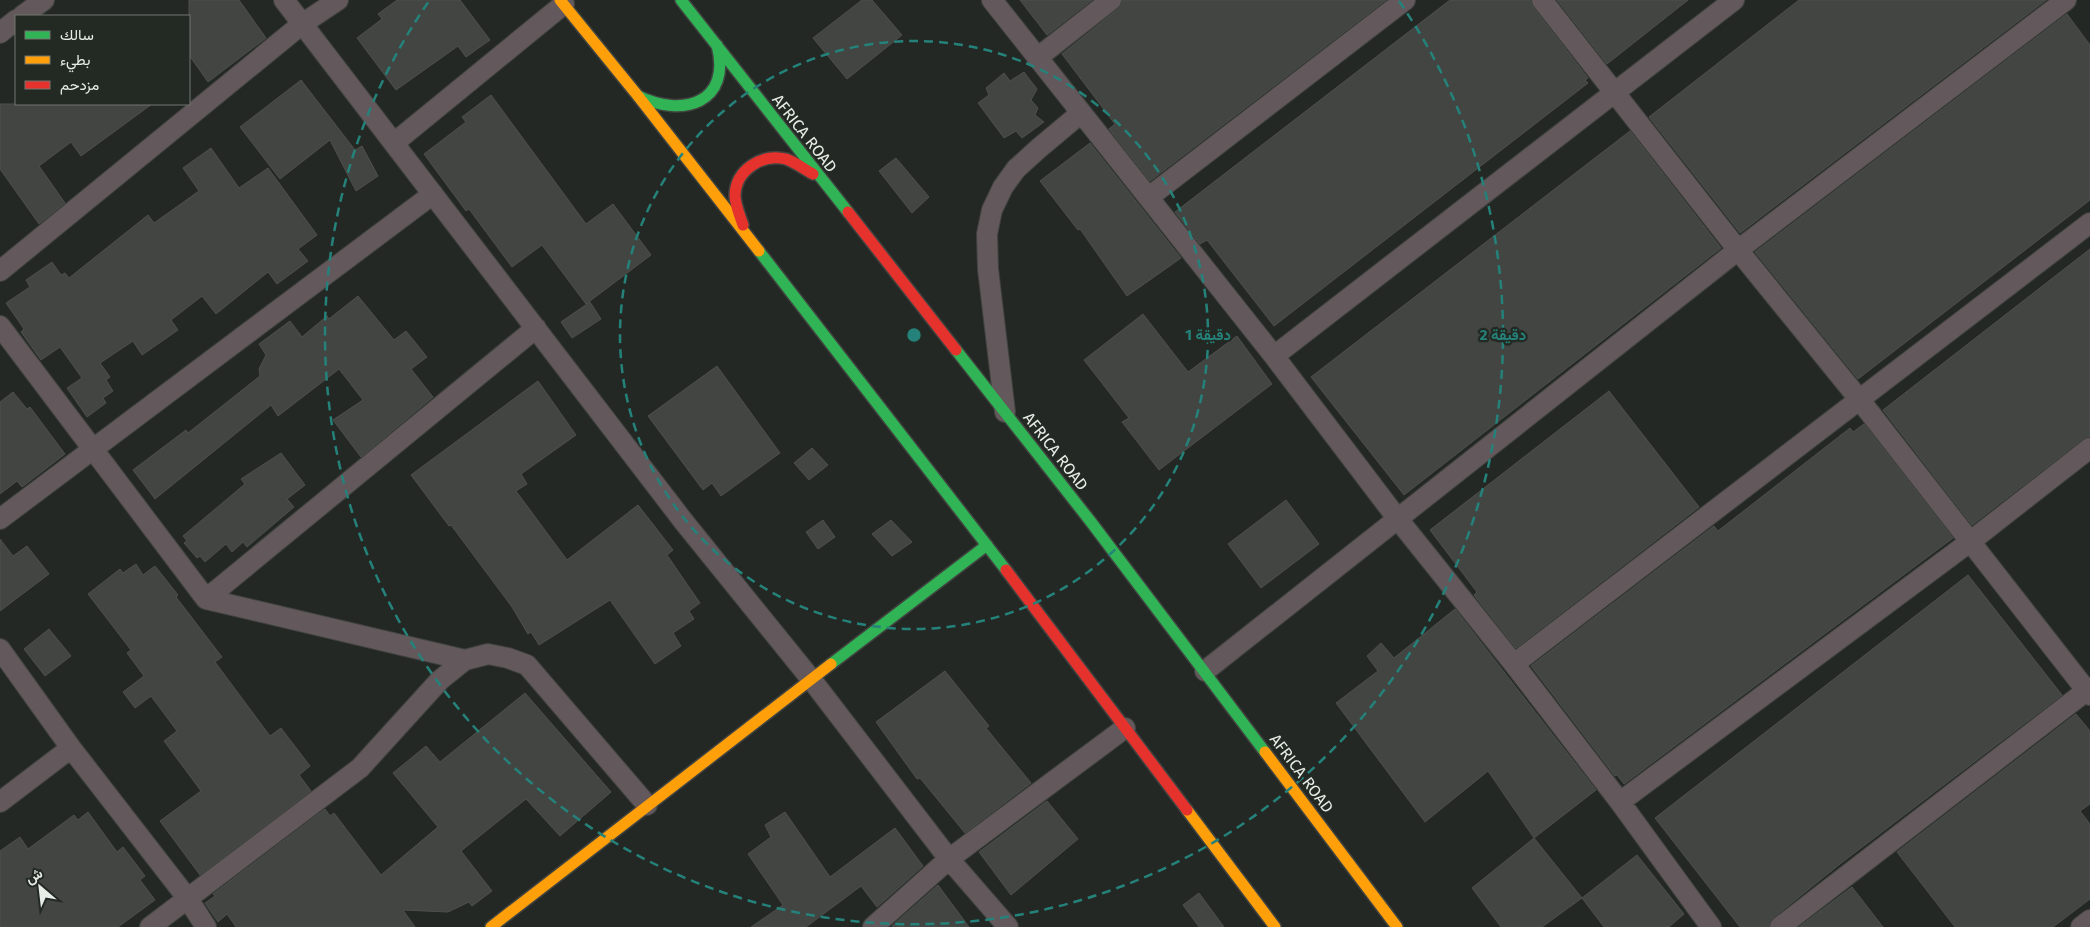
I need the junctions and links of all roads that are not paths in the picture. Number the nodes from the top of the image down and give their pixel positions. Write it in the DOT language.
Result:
graph roads {
  1 [pos="44,0"];
  2 [pos="284,0"];
  3 [pos="338,0"];
  4 [pos="681,0"];
  5 [pos="992,0"];
  6 [pos="1111,0"];
  7 [pos="1404,0"];
  8 [pos="1542,0"];
  9 [pos="1734,0"];
  10 [pos="2066,0"];
  11 [pos="562,2"];
  12 [pos="20,12"];
  13 [pos="15,17"];
  14 [pos="302,24"];
  15 [pos="0,33"];
  16 [pos="717,45"];
  17 [pos="1037,58"];
  18 [pos="1613,92"];
  19 [pos="638,96"];
  20 [pos="1081,113"];
  21 [pos="394,143"];
  22 [pos="819,177"];
  23 [pos="432,194"];
  24 [pos="1149,198"];
  25 [pos="2090,222"];
  26 [pos="747,237"];
  27 [pos="1738,250"];
  28 [pos="0,271"];
  29 [pos="0,326"];
  30 [pos="536,328"];
  31 [pos="1274,356"];
  32 [pos="1859,399"];
  33 [pos="1005,412"];
  34 [pos="2090,448"];
  35 [pos="92,449"];
  36 [pos="1397,518"];
  37 [pos="0,519"];
  38 [pos="1970,541"];
  39 [pos="987,545"];
  40 [pos="206,599"];
  41 [pos="0,649"];
  42 [pos="465,660"];
  43 [pos="1514,664"];
  44 [pos="1205,672"];
  45 [pos="811,679"];
  46 [pos="2089,691"];
  47 [pos="1125,728"];
  48 [pos="71,748"];
  49 [pos="0,802"];
  50 [pos="1620,802"];
  51 [pos="647,805"];
  52 [pos="949,860"];
  53 [pos="188,899"];
  54 [pos="2090,920"];
  55 [pos="150,927"];
  56 [pos="206,927"];
  57 [pos="490,927"];
  58 [pos="873,927"];
  59 [pos="1008,927"];
  60 [pos="1276,927"];
  61 [pos="1398,927"];
  62 [pos="1711,927"];
  63 [pos="1780,927"];
  64 [pos="2081,927"];
  1 -- 12 [label="street"];
  2 -- 14 [label="street"];
  3 -- 14 [label="street"];
  4 -- 16 [label="street, AFRICA ROAD"];
  5 -- 17 [label="street"];
  6 -- 17 [label="street"];
  7 -- 24 [label="street"];
  8 -- 18 [label="street"];
  9 -- 18 [label="street"];
  10 -- 27 [label="street"];
  11 -- 19 [label="street"];
  11 -- 21 [label="street"];
  13 -- 15 [label="street"];
  14 -- 21 [label="street"];
  14 -- 28 [label="street"];
  16 -- 19 [label="street"];
  16 -- 22 [label="street, AFRICA ROAD"];
  17 -- 20 [label="street"];
  18 -- 27 [label="street"];
  18 -- 31 [label="street"];
  19 -- 26 [label="street"];
  20 -- 24 [label="street"];
  20 -- 33 [label="street"];
  21 -- 23 [label="street"];
  22 -- 26 [label="street"];
  22 -- 33 [label="street, AFRICA ROAD"];
  23 -- 30 [label="street"];
  23 -- 35 [label="street"];
  24 -- 31 [label="street"];
  25 -- 32 [label="street"];
  26 -- 39 [label="street"];
  27 -- 32 [label="street"];
  27 -- 36 [label="street"];
  29 -- 35 [label="street"];
  30 -- 40 [label="street"];
  30 -- 45 [label="street"];
  31 -- 36 [label="street"];
  32 -- 38 [label="street"];
  32 -- 43 [label="street"];
  33 -- 44 [label="street, AFRICA ROAD"];
  34 -- 38 [label="street"];
  35 -- 37 [label="street"];
  35 -- 40 [label="street"];
  36 -- 43 [label="street"];
  36 -- 44 [label="street"];
  38 -- 46 [label="street"];
  38 -- 50 [label="street"];
  39 -- 45 [label="street"];
  39 -- 47 [label="street"];
  40 -- 42 [label="street"];
  41 -- 48 [label="street"];
  42 -- 51 [label="street"];
  42 -- 53 [label="street"];
  43 -- 50 [label="street"];
  44 -- 61 [label="street, AFRICA ROAD"];
  45 -- 51 [label="street"];
  45 -- 52 [label="street"];
  46 -- 63 [label="street"];
  47 -- 52 [label="street"];
  47 -- 60 [label="street"];
  48 -- 49 [label="street"];
  48 -- 53 [label="street"];
  50 -- 62 [label="street"];
  51 -- 57 [label="street"];
  52 -- 58 [label="street"];
  52 -- 59 [label="street"];
  53 -- 55 [label="street"];
  53 -- 56 [label="street"];
  54 -- 64 [label="street"];
}
